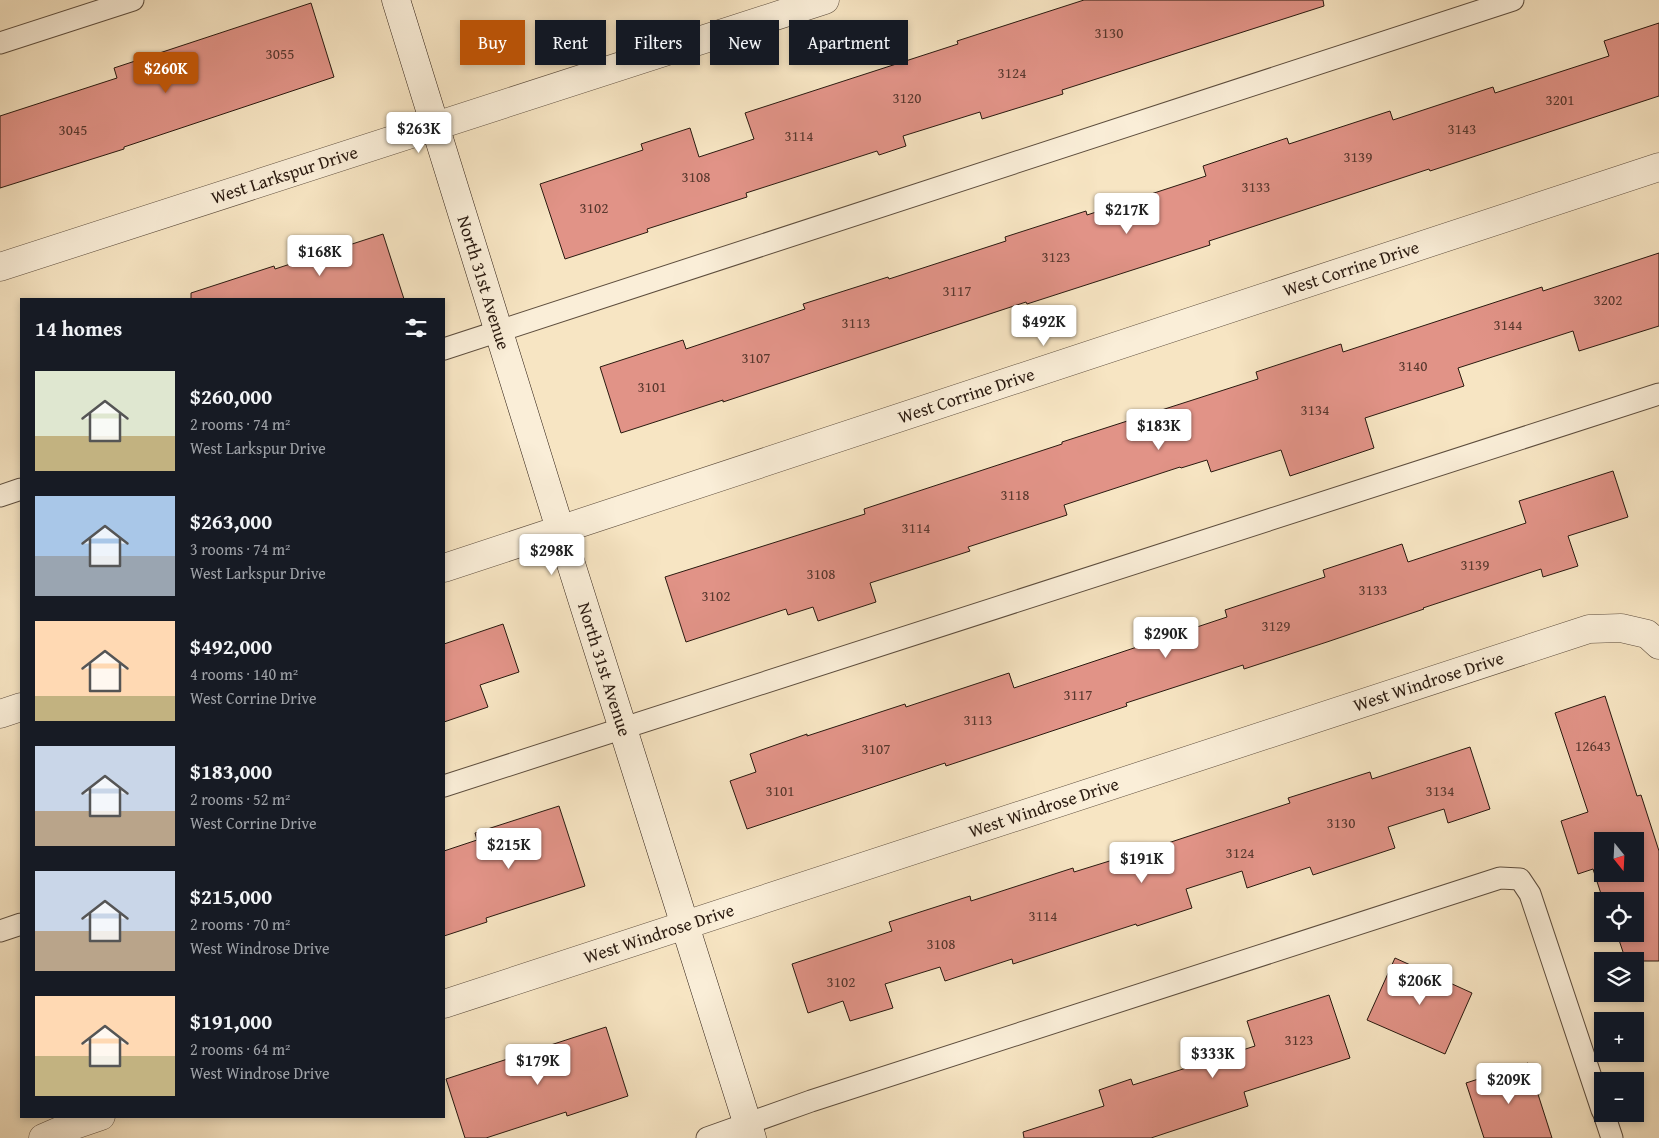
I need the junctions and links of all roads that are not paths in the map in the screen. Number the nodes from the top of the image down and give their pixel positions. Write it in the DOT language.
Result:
graph roads {
  1 [pos="133,0"];
  2 [pos="396,0"];
  3 [pos="825,0"];
  4 [pos="1513,0"];
  5 [pos="0,43"];
  6 [pos="435,126"];
  7 [pos="1659,167"];
  8 [pos="0,267"];
  9 [pos="498,331"];
  10 [pos="445,349"];
  11 [pos="1659,394"];
  12 [pos="20,489"];
  13 [pos="0,496"];
  14 [pos="560,529"];
  15 [pos="445,568"];
  16 [pos="1653,639"];
  17 [pos="20,707"];
  18 [pos="0,714"];
  19 [pos="622,727"];
  20 [pos="445,786"];
  21 [pos="20,924"];
  22 [pos="684,925"];
  23 [pos="0,931"];
  24 [pos="445,1004"];
  25 [pos="1594,1086"];
  26 [pos="96,1118"];
  27 [pos="1607,1122"];
  28 [pos="750,1131"];
  29 [pos="42,1138"];
  30 [pos="707,1138"];
  31 [pos="1612,1138"];
  1 -- 5 [label="lane"];
  2 -- 6 [label="street, North 31st Avenue"];
  3 -- 6 [label="street, West Larkspur Drive"];
  4 -- 9 [label="lane"];
  6 -- 8 [label="street, West Larkspur Drive"];
  6 -- 9 [label="street, North 31st Avenue"];
  7 -- 14 [label="street, West Corrine Drive"];
  9 -- 10 [label="lane"];
  9 -- 14 [label="street, North 31st Avenue"];
  11 -- 19 [label="lane"];
  12 -- 13 [label="lane"];
  14 -- 15 [label="street, West Corrine Drive"];
  14 -- 19 [label="street, North 31st Avenue"];
  16 -- 22 [label="street, West Windrose Drive"];
  17 -- 18 [label="street"];
  19 -- 20 [label="lane"];
  19 -- 22 [label="street, North 31st Avenue"];
  21 -- 23 [label="lane"];
  22 -- 24 [label="street, West Windrose Drive"];
  22 -- 28 [label="street, North 31st Avenue"];
  25 -- 28 [label="lane"];
  26 -- 29 [label="street"];
  27 -- 31 [label="lane"];
  28 -- 30 [label="lane"];
}
